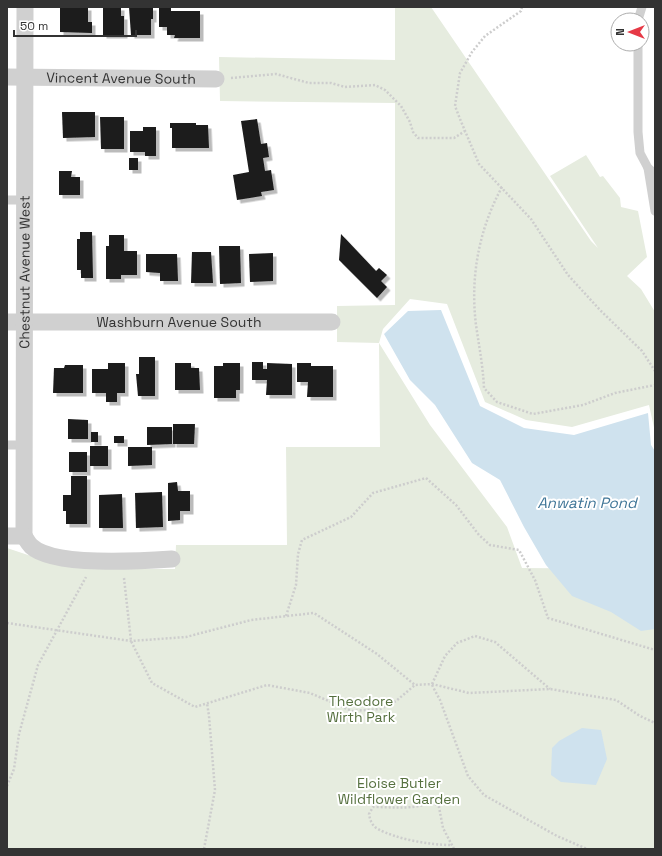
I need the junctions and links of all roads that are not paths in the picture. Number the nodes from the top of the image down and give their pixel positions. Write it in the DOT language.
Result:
graph roads {
  1 [pos="25,7"];
  2 [pos="638,52"];
  3 [pos="7,77"];
  4 [pos="25,77"];
  5 [pos="216,79"];
  6 [pos="651,171"];
  7 [pos="7,200"];
  8 [pos="25,200"];
  9 [pos="655,211"];
  10 [pos="7,322"];
  11 [pos="25,322"];
  12 [pos="332,322"];
  13 [pos="7,445"];
  14 [pos="24,445"];
  15 [pos="15,536"];
  16 [pos="172,559"];
  1 -- 4 [label="street, Chestnut Avenue West"];
  2 -- 6 [label="lane"];
  3 -- 4 [label="street, Vincent Avenue South"];
  4 -- 5 [label="street, Vincent Avenue South"];
  4 -- 8 [label="street, Chestnut Avenue West"];
  6 -- 9 [label="lane"];
  7 -- 8 [label="lane"];
  8 -- 11 [label="street, Chestnut Avenue West"];
  10 -- 11 [label="street, Washburn Avenue South"];
  11 -- 12 [label="street, Washburn Avenue South"];
  11 -- 14 [label="street, Chestnut Avenue West"];
  13 -- 14 [label="lane"];
  14 -- 15 [label="street, Chestnut Avenue West"];
  15 -- 16 [label="street"];
}
